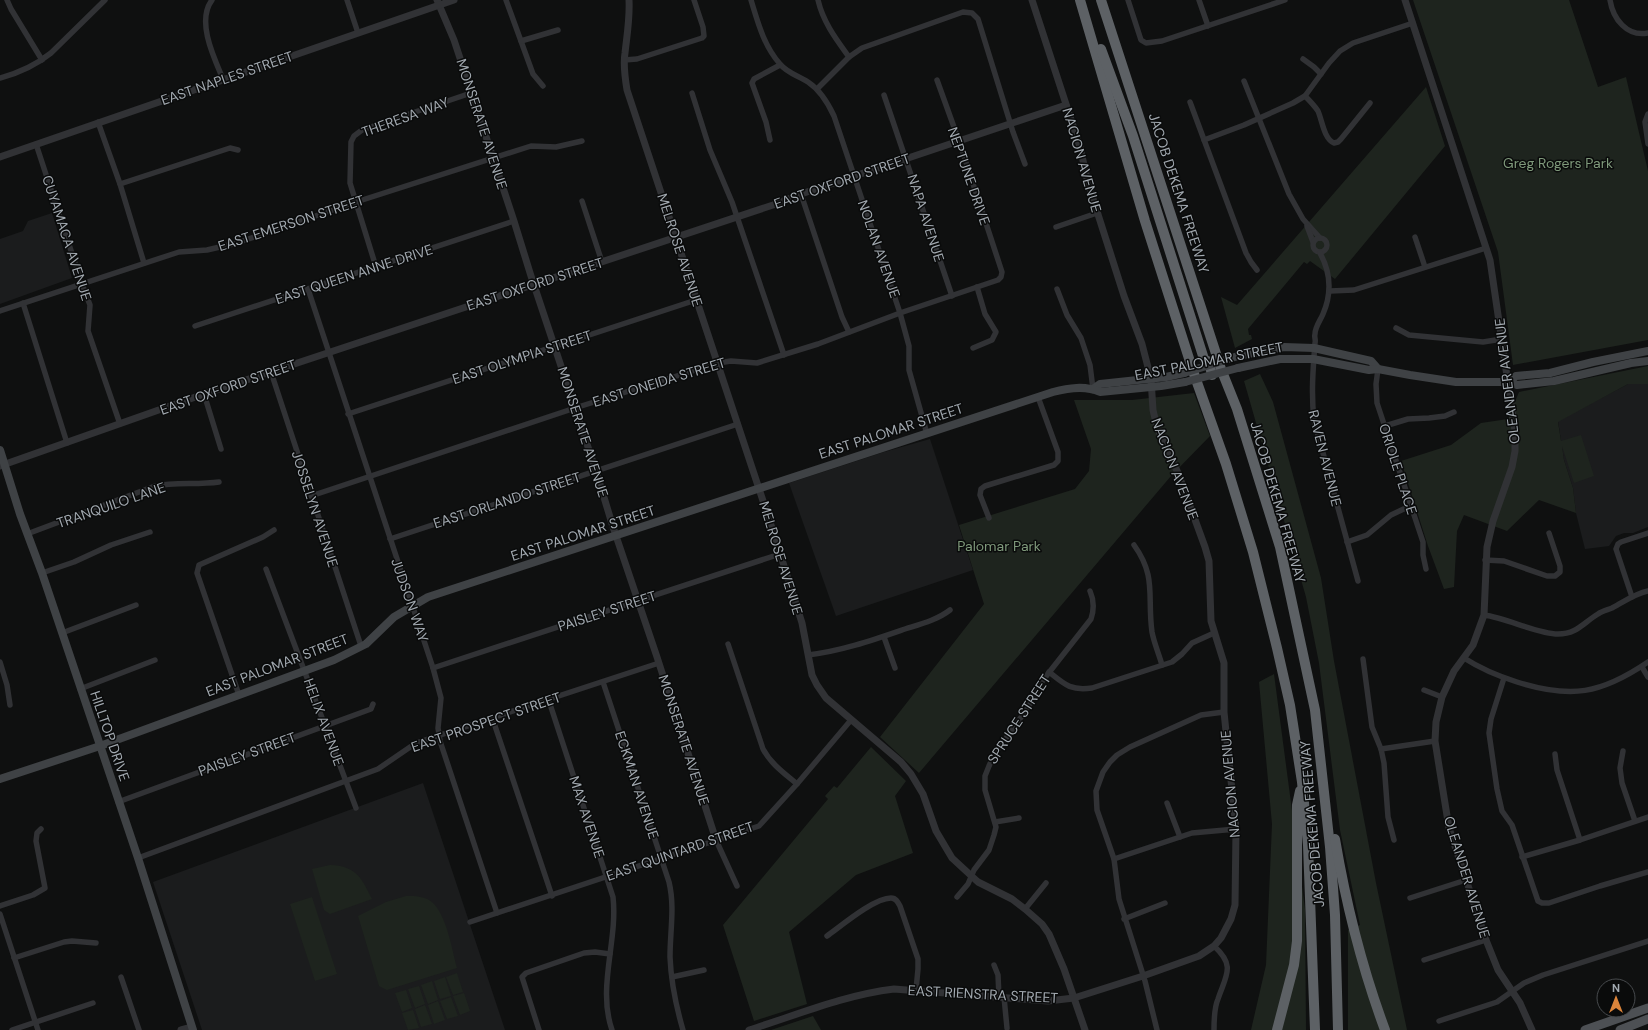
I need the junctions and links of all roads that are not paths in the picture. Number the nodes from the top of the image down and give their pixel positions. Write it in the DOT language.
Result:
graph roads {
  1 [pos="7,0"];
  2 [pos="212,0"];
  3 [pos="347,0"];
  4 [pos="454,0"];
  5 [pos="506,0"];
  6 [pos="630,0"];
  7 [pos="694,0"];
  8 [pos="751,0"];
  9 [pos="1032,0"];
  10 [pos="1080,0"];
  11 [pos="1083,0"];
  12 [pos="1098,0"];
  13 [pos="1101,0"];
  14 [pos="1128,0"];
  15 [pos="1199,0"];
  16 [pos="1285,0"];
  17 [pos="1405,0"];
  18 [pos="1610,0"];
  19 [pos="102,2"];
  20 [pos="819,2"];
  21 [pos="438,3"];
  22 [pos="1268,3"];
  23 [pos="1413,24"];
  24 [pos="1208,26"];
  25 [pos="558,30"];
  26 [pos="358,33"];
  27 [pos="1648,33"];
  28 [pos="521,41"];
  29 [pos="849,57"];
  30 [pos="1303,59"];
  31 [pos="42,60"];
  32 [pos="624,60"];
  33 [pos="780,64"];
  34 [pos="1321,74"];
  35 [pos="0,78"];
  36 [pos="223,79"];
  37 [pos="937,80"];
  38 [pos="1244,81"];
  39 [pos="543,86"];
  40 [pos="817,89"];
  41 [pos="471,93"];
  42 [pos="692,93"];
  43 [pos="884,95"];
  44 [pos="1305,96"];
  45 [pos="1190,102"];
  46 [pos="1370,103"];
  47 [pos="1066,105"];
  48 [pos="1648,114"];
  49 [pos="1259,119"];
  50 [pos="98,122"];
  51 [pos="1011,124"];
  52 [pos="770,140"];
  53 [pos="1204,140"];
  54 [pos="582,141"];
  55 [pos="959,141"];
  56 [pos="36,144"];
  57 [pos="1648,144"];
  58 [pos="238,150"];
  59 [pos="0,157"];
  60 [pos="492,158"];
  61 [pos="906,158"];
  62 [pos="1025,164"];
  63 [pos="854,176"];
  64 [pos="120,184"];
  65 [pos="801,194"];
  66 [pos="582,201"];
  67 [pos="356,202"];
  68 [pos="1097,213"];
  69 [pos="738,217"];
  70 [pos="514,221"];
  71 [pos="1306,222"];
  72 [pos="1056,227"];
  73 [pos="1415,237"];
  74 [pos="675,238"];
  75 [pos="1320,238"];
  76 [pos="1313,242"];
  77 [pos="1486,248"];
  78 [pos="1326,249"];
  79 [pos="1320,253"];
  80 [pos="602,262"];
  81 [pos="144,263"];
  82 [pos="1326,264"];
  83 [pos="376,267"];
  84 [pos="1425,267"];
  85 [pos="1257,270"];
  86 [pos="1002,272"];
  87 [pos="82,284"];
  88 [pos="534,284"];
  89 [pos="976,287"];
  90 [pos="308,289"];
  91 [pos="1057,289"];
  92 [pos="1330,291"];
  93 [pos="1188,295"];
  94 [pos="952,296"];
  95 [pos="696,300"];
  96 [pos="24,303"];
  97 [pos="0,311"];
  98 [pos="900,313"];
  99 [pos="195,326"];
  100 [pos="1396,328"];
  101 [pos="849,332"];
  102 [pos="1502,339"];
  103 [pos="555,346"];
  104 [pos="973,348"];
  105 [pos="1314,348"];
  106 [pos="1648,351"];
  107 [pos="328,353"];
  108 [pos="784,354"];
  109 [pos="1313,359"];
  110 [pos="1648,361"];
  111 [pos="718,363"];
  112 [pos="1210,368"];
  113 [pos="1378,369"];
  114 [pos="271,372"];
  115 [pos="1509,382"];
  116 [pos="1151,383"];
  117 [pos="1093,389"];
  118 [pos="204,394"];
  119 [pos="1038,397"];
  120 [pos="575,408"];
  121 [pos="1454,412"];
  122 [pos="348,414"];
  123 [pos="120,424"];
  124 [pos="738,424"];
  125 [pos="1384,426"];
  126 [pos="927,434"];
  127 [pos="67,443"];
  128 [pos="221,449"];
  129 [pos="0,450"];
  130 [pos="3,465"];
  131 [pos="596,471"];
  132 [pos="369,477"];
  133 [pos="219,482"];
  134 [pos="760,489"];
  135 [pos="311,496"];
  136 [pos="1410,506"];
  137 [pos="989,518"];
  138 [pos="274,530"];
  139 [pos="150,532"];
  140 [pos="1549,533"];
  141 [pos="1648,533"];
  142 [pos="27,534"];
  143 [pos="616,535"];
  144 [pos="390,539"];
  145 [pos="1346,542"];
  146 [pos="1134,545"];
  147 [pos="780,554"];
  148 [pos="1485,560"];
  149 [pos="266,569"];
  150 [pos="1426,569"];
  151 [pos="42,573"];
  152 [pos="1358,581"];
  153 [pos="1090,591"];
  154 [pos="1648,591"];
  155 [pos="1632,597"];
  156 [pos="638,600"];
  157 [pos="136,605"];
  158 [pos="412,606"];
  159 [pos="950,610"];
  160 [pos="1484,614"];
  161 [pos="62,633"];
  162 [pos="1214,633"];
  163 [pos="884,637"];
  164 [pos="728,644"];
  165 [pos="361,646"];
  166 [pos="808,656"];
  167 [pos="1464,658"];
  168 [pos="155,660"];
  169 [pos="1362,660"];
  170 [pos="0,662"];
  171 [pos="1648,662"];
  172 [pos="660,663"];
  173 [pos="1162,665"];
  174 [pos="1642,666"];
  175 [pos="433,668"];
  176 [pos="895,668"];
  177 [pos="305,671"];
  178 [pos="1049,672"];
  179 [pos="1648,677"];
  180 [pos="1504,678"];
  181 [pos="603,682"];
  182 [pos="80,689"];
  183 [pos="1424,690"];
  184 [pos="239,695"];
  185 [pos="1442,696"];
  186 [pos="548,700"];
  187 [pos="373,704"];
  188 [pos="10,705"];
  189 [pos="1224,712"];
  190 [pos="492,717"];
  191 [pos="851,720"];
  192 [pos="324,726"];
  193 [pos="439,735"];
  194 [pos="1435,741"];
  195 [pos="100,746"];
  196 [pos="1320,747"];
  197 [pos="1381,749"];
  198 [pos="1622,751"];
  199 [pos="1555,754"];
  200 [pos="0,779"];
  201 [pos="346,781"];
  202 [pos="1302,782"];
  203 [pos="797,784"];
  204 [pos="118,802"];
  205 [pos="1167,803"];
  206 [pos="356,808"];
  207 [pos="1648,817"];
  208 [pos="1019,818"];
  209 [pos="1635,821"];
  210 [pos="995,822"];
  211 [pos="41,829"];
  212 [pos="1236,829"];
  213 [pos="1180,837"];
  214 [pos="716,840"];
  215 [pos="1394,840"];
  216 [pos="1580,840"];
  217 [pos="1522,857"];
  218 [pos="138,858"];
  219 [pos="662,859"];
  220 [pos="1114,859"];
  221 [pos="1648,872"];
  222 [pos="606,876"];
  223 [pos="971,876"];
  224 [pos="1466,880"];
  225 [pos="1046,883"];
  226 [pos="737,886"];
  227 [pos="552,896"];
  228 [pos="957,897"];
  229 [pos="1410,898"];
  230 [pos="1165,903"];
  231 [pos="0,906"];
  232 [pos="1025,909"];
  233 [pos="497,913"];
  234 [pos="0,914"];
  235 [pos="1124,919"];
  236 [pos="470,922"];
  237 [pos="827,936"];
  238 [pos="1486,940"];
  239 [pos="1648,941"];
  240 [pos="96,943"];
  241 [pos="1214,946"];
  242 [pos="610,954"];
  243 [pos="14,958"];
  244 [pos="1424,960"];
  245 [pos="994,965"];
  246 [pos="704,970"];
  247 [pos="1143,976"];
  248 [pos="122,977"];
  249 [pos="672,977"];
  250 [pos="916,990"];
  251 [pos="1512,991"];
  252 [pos="1001,997"];
  253 [pos="1074,998"];
  254 [pos="93,1003"];
  255 [pos="1648,1008"];
  256 [pos="1648,1019"];
  257 [pos="1439,1021"];
  258 [pos="36,1023"];
  259 [pos="193,1028"];
  260 [pos="1007,1028"];
  261 [pos="12,1030"];
  262 [pos="38,1030"];
  263 [pos="139,1030"];
  264 [pos="181,1030"];
  265 [pos="539,1030"];
  266 [pos="612,1030"];
  267 [pos="683,1030"];
  268 [pos="749,1030"];
  269 [pos="1085,1030"];
  270 [pos="1157,1030"];
  271 [pos="1214,1030"];
  272 [pos="1277,1030"];
  273 [pos="1315,1030"];
  274 [pos="1338,1030"];
  275 [pos="1385,1030"];
  276 [pos="1532,1030"];
  277 [pos="1584,1030"];
  278 [pos="1620,1030"];
  1 -- 31 [label="street"];
  2 -- 36 [label="street"];
  3 -- 26 [label="street"];
  4 -- 21 [label="street, EAST NAPLES STREET"];
  5 -- 28 [label="street"];
  6 -- 32 [label="street, MELROSE AVENUE"];
  7 -- 32 [label="street"];
  8 -- 33 [label="street, NOLAN AVENUE"];
  9 -- 47 [label="street, NACION AVENUE"];
  10 -- 202 [label="highway, JACOB DEKEMA FREEWAY"];
  11 -- 93 [label="highway"];
  12 -- 93 [label="highway"];
  13 -- 196 [label="highway, JACOB DEKEMA FREEWAY"];
  14 -- 24 [label="street"];
  15 -- 24 [label="street"];
  16 -- 22 [label="street"];
  17 -- 23 [label="street, OLEANDER AVENUE"];
  18 -- 27 [label="street"];
  19 -- 31 [label="street"];
  20 -- 29 [label="street"];
  21 -- 26 [label="street, EAST NAPLES STREET"];
  21 -- 41 [label="street, MONSERATE AVENUE"];
  22 -- 24 [label="street"];
  23 -- 34 [label="street"];
  23 -- 77 [label="street, OLEANDER AVENUE"];
  25 -- 28 [label="street"];
  26 -- 36 [label="street, EAST NAPLES STREET"];
  28 -- 39 [label="street"];
  29 -- 40 [label="street"];
  29 -- 51 [label="street"];
  30 -- 34 [label="street"];
  31 -- 35 [label="street"];
  32 -- 74 [label="street, MELROSE AVENUE"];
  33 -- 40 [label="street, NOLAN AVENUE"];
  33 -- 52 [label="street"];
  34 -- 44 [label="street"];
  36 -- 50 [label="street, EAST NAPLES STREET"];
  37 -- 55 [label="street, NEPTUNE DRIVE"];
  38 -- 49 [label="street"];
  40 -- 63 [label="street, NOLAN AVENUE"];
  41 -- 60 [label="street, MONSERATE AVENUE"];
  41 -- 67 [label="street, THERESA WAY"];
  42 -- 69 [label="street"];
  43 -- 61 [label="street, NAPA AVENUE"];
  44 -- 46 [label="street"];
  44 -- 49 [label="street"];
  45 -- 53 [label="street"];
  47 -- 51 [label="street, EAST OXFORD STREET"];
  47 -- 68 [label="street, NACION AVENUE"];
  48 -- 57 [label="street"];
  49 -- 53 [label="street"];
  49 -- 71 [label="street"];
  50 -- 56 [label="street, EAST NAPLES STREET"];
  50 -- 64 [label="street"];
  51 -- 55 [label="street, EAST OXFORD STREET"];
  51 -- 62 [label="street"];
  53 -- 85 [label="street"];
  54 -- 60 [label="street, EAST EMERSON STREET"];
  55 -- 61 [label="street, EAST OXFORD STREET"];
  55 -- 86 [label="street, NEPTUNE DRIVE"];
  56 -- 59 [label="street, EAST NAPLES STREET"];
  56 -- 87 [label="street, CUYAMACA AVENUE"];
  58 -- 64 [label="street"];
  60 -- 67 [label="street, EAST EMERSON STREET"];
  60 -- 70 [label="street, MONSERATE AVENUE"];
  61 -- 63 [label="street, EAST OXFORD STREET"];
  61 -- 94 [label="street, NAPA AVENUE"];
  63 -- 65 [label="street, EAST OXFORD STREET"];
  63 -- 98 [label="street, NOLAN AVENUE"];
  64 -- 81 [label="street"];
  65 -- 69 [label="street, EAST OXFORD STREET"];
  65 -- 101 [label="street"];
  66 -- 80 [label="street"];
  67 -- 81 [label="street, EAST EMERSON STREET"];
  67 -- 83 [label="street, THERESA WAY"];
  68 -- 72 [label="street"];
  68 -- 116 [label="street, NACION AVENUE"];
  69 -- 74 [label="street, EAST OXFORD STREET"];
  69 -- 108 [label="street"];
  70 -- 83 [label="street, EAST QUEEN ANNE DRIVE"];
  70 -- 88 [label="street, MONSERATE AVENUE"];
  71 -- 75 [label="street"];
  71 -- 76 [label="street"];
  73 -- 84 [label="street"];
  74 -- 80 [label="street, EAST OXFORD STREET"];
  74 -- 95 [label="street, MELROSE AVENUE"];
  75 -- 76 [label="street"];
  75 -- 78 [label="street"];
  76 -- 79 [label="street"];
  77 -- 84 [label="street"];
  77 -- 102 [label="street, OLEANDER AVENUE"];
  78 -- 79 [label="street"];
  78 -- 82 [label="street, RAVEN AVENUE"];
  79 -- 82 [label="street, RAVEN AVENUE"];
  80 -- 88 [label="street, EAST OXFORD STREET"];
  81 -- 87 [label="street, EAST EMERSON STREET"];
  82 -- 92 [label="street, RAVEN AVENUE"];
  83 -- 90 [label="street, EAST QUEEN ANNE DRIVE"];
  84 -- 92 [label="street"];
  86 -- 89 [label="street, EAST ONEIDA STREET"];
  87 -- 96 [label="street, EAST EMERSON STREET"];
  87 -- 123 [label="street, CUYAMACA AVENUE"];
  88 -- 103 [label="street, MONSERATE AVENUE"];
  88 -- 107 [label="street, EAST OXFORD STREET"];
  89 -- 94 [label="street, EAST ONEIDA STREET"];
  89 -- 104 [label="street"];
  90 -- 99 [label="street, EAST QUEEN ANNE DRIVE"];
  90 -- 107 [label="street, JUDSON WAY"];
  91 -- 117 [label="street"];
  92 -- 105 [label="street, RAVEN AVENUE"];
  93 -- 112 [label="highway"];
  94 -- 98 [label="street, EAST ONEIDA STREET"];
  95 -- 103 [label="street, EAST OLYMPIA STREET"];
  95 -- 111 [label="street, MELROSE AVENUE"];
  96 -- 97 [label="street, EAST EMERSON STREET"];
  96 -- 127 [label="street"];
  98 -- 101 [label="street, EAST ONEIDA STREET"];
  98 -- 126 [label="street, NOLAN AVENUE"];
  100 -- 102 [label="street"];
  101 -- 108 [label="street, EAST ONEIDA STREET"];
  102 -- 115 [label="street, OLEANDER AVENUE"];
  103 -- 120 [label="street, MONSERATE AVENUE"];
  103 -- 122 [label="street, EAST OLYMPIA STREET"];
  105 -- 109 [label="street, RAVEN AVENUE"];
  105 -- 112 [label="main road, EAST PALOMAR STREET, bridge"];
  105 -- 113 [label="main road, EAST PALOMAR STREET"];
  106 -- 115 [label="main road, EAST PALOMAR STREET"];
  107 -- 114 [label="street, EAST OXFORD STREET"];
  107 -- 122 [label="street, JUDSON WAY"];
  108 -- 111 [label="street, EAST ONEIDA STREET"];
  109 -- 112 [label="main road, EAST PALOMAR STREET, bridge"];
  109 -- 113 [label="main road, EAST PALOMAR STREET"];
  109 -- 145 [label="street, RAVEN AVENUE"];
  110 -- 115 [label="main road, EAST PALOMAR STREET"];
  111 -- 120 [label="street, EAST ONEIDA STREET"];
  111 -- 124 [label="street, MELROSE AVENUE"];
  112 -- 116 [label="main road, EAST PALOMAR STREET, bridge"];
  112 -- 116 [label="main road, EAST PALOMAR STREET, bridge"];
  113 -- 115 [label="main road, EAST PALOMAR STREET"];
  113 -- 125 [label="street, ORIOLE PLACE"];
  114 -- 118 [label="street, EAST OXFORD STREET"];
  114 -- 135 [label="street, JOSSELYN AVENUE"];
  115 -- 148 [label="street, OLEANDER AVENUE"];
  116 -- 117 [label="main road, EAST PALOMAR STREET"];
  116 -- 162 [label="street, NACION AVENUE"];
  117 -- 119 [label="main road, EAST PALOMAR STREET"];
  118 -- 123 [label="street, EAST OXFORD STREET"];
  118 -- 128 [label="street"];
  119 -- 126 [label="main road, EAST PALOMAR STREET"];
  119 -- 137 [label="street"];
  120 -- 131 [label="street, MONSERATE AVENUE"];
  120 -- 132 [label="street, EAST ONEIDA STREET"];
  121 -- 125 [label="street"];
  122 -- 132 [label="street, JUDSON WAY"];
  123 -- 127 [label="street, EAST OXFORD STREET"];
  124 -- 131 [label="street, EAST ORLANDO STREET"];
  124 -- 134 [label="street, MELROSE AVENUE"];
  125 -- 136 [label="street, ORIOLE PLACE"];
  126 -- 134 [label="main road, EAST PALOMAR STREET"];
  127 -- 130 [label="street, EAST OXFORD STREET"];
  129 -- 130 [label="main road, HILLTOP DRIVE"];
  130 -- 142 [label="main road, HILLTOP DRIVE"];
  131 -- 143 [label="street, MONSERATE AVENUE"];
  131 -- 144 [label="street, EAST ORLANDO STREET"];
  132 -- 135 [label="street, EAST ONEIDA STREET"];
  132 -- 144 [label="street, JUDSON WAY"];
  133 -- 142 [label="street, TRANQUILO LANE"];
  134 -- 143 [label="main road, EAST PALOMAR STREET"];
  134 -- 147 [label="street, MELROSE AVENUE"];
  135 -- 165 [label="street, JOSSELYN AVENUE"];
  136 -- 145 [label="street"];
  136 -- 150 [label="street, ORIOLE PLACE"];
  138 -- 184 [label="street"];
  139 -- 151 [label="street"];
  140 -- 148 [label="street"];
  141 -- 155 [label="street"];
  142 -- 151 [label="main road, HILLTOP DRIVE"];
  143 -- 156 [label="street, MONSERATE AVENUE"];
  143 -- 158 [label="main road, EAST PALOMAR STREET"];
  144 -- 158 [label="street, JUDSON WAY"];
  145 -- 152 [label="street, RAVEN AVENUE"];
  146 -- 173 [label="street"];
  147 -- 156 [label="street, PAISLEY STREET"];
  147 -- 166 [label="street, MELROSE AVENUE"];
  148 -- 160 [label="street, OLEANDER AVENUE"];
  149 -- 177 [label="street, HELIX AVENUE"];
  151 -- 161 [label="main road, HILLTOP DRIVE"];
  153 -- 178 [label="street, SPRUCE STREET"];
  154 -- 155 [label="street"];
  155 -- 160 [label="street"];
  156 -- 172 [label="street, MONSERATE AVENUE"];
  156 -- 175 [label="street, PAISLEY STREET"];
  157 -- 161 [label="street"];
  158 -- 165 [label="main road, EAST PALOMAR STREET"];
  158 -- 175 [label="street, JUDSON WAY"];
  159 -- 163 [label="street"];
  160 -- 167 [label="street, OLEANDER AVENUE"];
  161 -- 182 [label="main road, HILLTOP DRIVE"];
  162 -- 173 [label="street"];
  162 -- 189 [label="street, NACION AVENUE"];
  163 -- 166 [label="street"];
  163 -- 176 [label="street"];
  164 -- 203 [label="street"];
  165 -- 177 [label="main road, EAST PALOMAR STREET"];
  166 -- 191 [label="street, MELROSE AVENUE"];
  167 -- 180 [label="street"];
  167 -- 185 [label="street, OLEANDER AVENUE"];
  168 -- 182 [label="street"];
  169 -- 197 [label="street"];
  170 -- 188 [label="street"];
  171 -- 174 [label="street"];
  172 -- 181 [label="street, EAST PROSPECT STREET"];
  172 -- 214 [label="street, MONSERATE AVENUE"];
  173 -- 178 [label="street"];
  174 -- 179 [label="street"];
  174 -- 180 [label="street"];
  175 -- 193 [label="street, JUDSON WAY"];
  177 -- 184 [label="main road, EAST PALOMAR STREET"];
  177 -- 192 [label="street, HELIX AVENUE"];
  178 -- 210 [label="street, SPRUCE STREET"];
  180 -- 217 [label="street"];
  181 -- 186 [label="street, EAST PROSPECT STREET"];
  181 -- 219 [label="street, ECKMAN AVENUE"];
  182 -- 195 [label="main road, HILLTOP DRIVE"];
  183 -- 185 [label="street"];
  184 -- 195 [label="main road, EAST PALOMAR STREET"];
  185 -- 194 [label="street, OLEANDER AVENUE"];
  186 -- 190 [label="street, EAST PROSPECT STREET"];
  186 -- 222 [label="street, MAX AVENUE"];
  187 -- 192 [label="street, PAISLEY STREET"];
  189 -- 212 [label="street, NACION AVENUE"];
  189 -- 220 [label="street"];
  190 -- 193 [label="street, EAST PROSPECT STREET"];
  190 -- 227 [label="street"];
  191 -- 203 [label="street, EAST QUINTARD STREET"];
  191 -- 223 [label="street, MELROSE AVENUE"];
  192 -- 201 [label="street, HELIX AVENUE"];
  192 -- 204 [label="street, PAISLEY STREET"];
  193 -- 201 [label="street, EAST PROSPECT STREET"];
  193 -- 233 [label="street, JUDSON WAY"];
  194 -- 197 [label="street"];
  194 -- 224 [label="street, OLEANDER AVENUE"];
  195 -- 200 [label="main road, EAST PALOMAR STREET"];
  195 -- 204 [label="main road, HILLTOP DRIVE"];
  196 -- 274 [label="highway, JACOB DEKEMA FREEWAY"];
  196 -- 275 [label="highway"];
  197 -- 215 [label="street"];
  198 -- 209 [label="street"];
  199 -- 216 [label="street"];
  201 -- 206 [label="street, HELIX AVENUE"];
  201 -- 218 [label="street, EAST PROSPECT STREET"];
  202 -- 272 [label="highway"];
  202 -- 273 [label="highway, JACOB DEKEMA FREEWAY"];
  203 -- 214 [label="street, EAST QUINTARD STREET"];
  204 -- 218 [label="main road, HILLTOP DRIVE"];
  205 -- 213 [label="street"];
  207 -- 209 [label="street"];
  208 -- 210 [label="street"];
  209 -- 216 [label="street"];
  210 -- 223 [label="street, SPRUCE STREET"];
  211 -- 231 [label="street"];
  212 -- 213 [label="street"];
  212 -- 241 [label="street, NACION AVENUE"];
  213 -- 220 [label="street"];
  214 -- 219 [label="street, EAST QUINTARD STREET"];
  214 -- 226 [label="street, MONSERATE AVENUE"];
  216 -- 217 [label="street"];
  217 -- 221 [label="street"];
  218 -- 259 [label="main road, HILLTOP DRIVE"];
  219 -- 222 [label="street, EAST QUINTARD STREET"];
  219 -- 249 [label="street, ECKMAN AVENUE"];
  220 -- 235 [label="street"];
  222 -- 227 [label="street, EAST QUINTARD STREET"];
  222 -- 242 [label="street, MAX AVENUE"];
  223 -- 228 [label="street, SPRUCE STREET"];
  223 -- 232 [label="street, MELROSE AVENUE"];
  224 -- 229 [label="street"];
  224 -- 238 [label="street, OLEANDER AVENUE"];
  225 -- 232 [label="street"];
  227 -- 233 [label="street, EAST QUINTARD STREET"];
  230 -- 235 [label="street"];
  232 -- 253 [label="street, MELROSE AVENUE"];
  233 -- 236 [label="street, EAST QUINTARD STREET"];
  234 -- 243 [label="street"];
  235 -- 247 [label="street"];
  237 -- 250 [label="street"];
  238 -- 244 [label="street"];
  238 -- 251 [label="street, OLEANDER AVENUE"];
  239 -- 251 [label="street"];
  240 -- 243 [label="street"];
  241 -- 247 [label="street, EAST RIENSTRA STREET"];
  241 -- 271 [label="street"];
  242 -- 265 [label="street"];
  242 -- 266 [label="street, MAX AVENUE"];
  243 -- 258 [label="street"];
  245 -- 252 [label="street"];
  246 -- 249 [label="street"];
  247 -- 253 [label="street, EAST RIENSTRA STREET"];
  247 -- 270 [label="street"];
  248 -- 263 [label="street"];
  249 -- 267 [label="street, ECKMAN AVENUE"];
  250 -- 252 [label="street, EAST RIENSTRA STREET"];
  250 -- 268 [label="street, EAST RIENSTRA STREET"];
  251 -- 257 [label="street"];
  251 -- 276 [label="street, OLEANDER AVENUE"];
  252 -- 253 [label="street, EAST RIENSTRA STREET"];
  252 -- 260 [label="street"];
  253 -- 269 [label="street, MELROSE AVENUE"];
  254 -- 258 [label="street"];
  255 -- 277 [label="main road"];
  256 -- 278 [label="main road"];
  258 -- 261 [label="street"];
  258 -- 262 [label="street"];
  259 -- 264 [label="street"];
}
